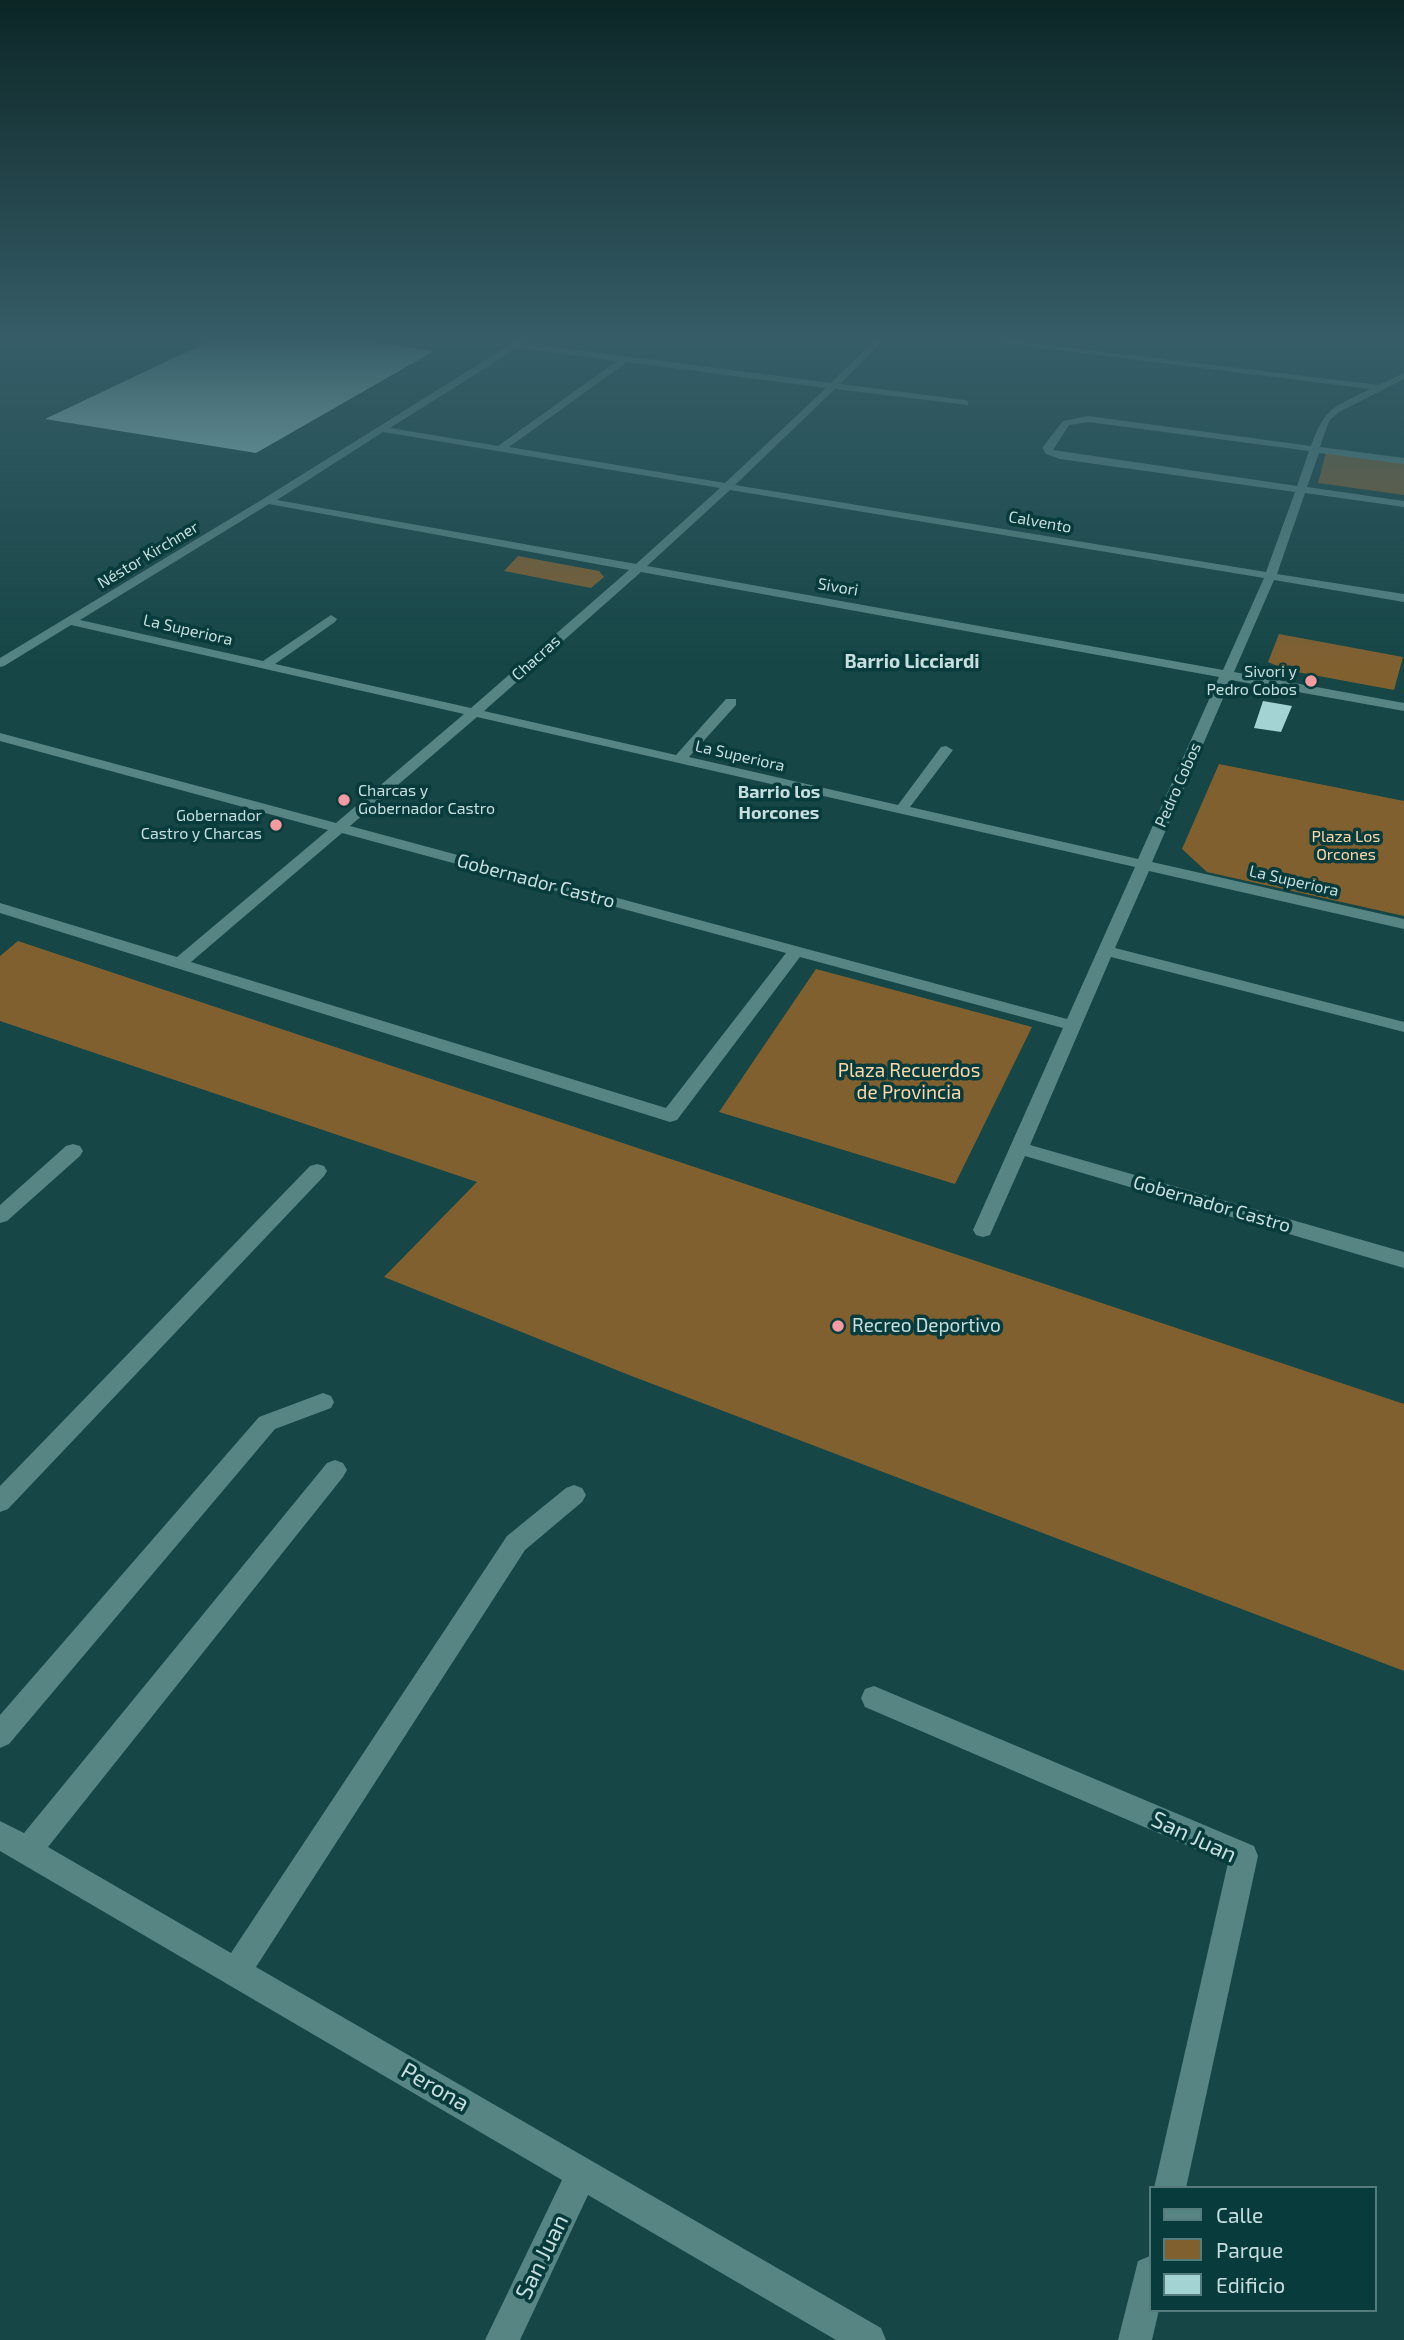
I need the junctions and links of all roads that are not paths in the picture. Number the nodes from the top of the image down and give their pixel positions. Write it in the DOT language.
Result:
graph roads {
  1 [pos="350,448"];
  2 [pos="495,448"];
  3 [pos="767,448"];
  4 [pos="1047,448"];
  5 [pos="1311,448"];
  6 [pos="500,449"];
  7 [pos="1317,449"];
  8 [pos="1404,461"];
  9 [pos="727,486"];
  10 [pos="1301,490"];
  11 [pos="267,501"];
  12 [pos="1404,504"];
  13 [pos="637,568"];
  14 [pos="1270,577"];
  15 [pos="1404,598"];
  16 [pos="331,620"];
  17 [pos="70,621"];
  18 [pos="0,663"];
  19 [pos="264,666"];
  20 [pos="1228,675"];
  21 [pos="731,702"];
  22 [pos="1404,707"];
  23 [pos="473,714"];
  24 [pos="0,737"];
  25 [pos="946,750"];
  26 [pos="679,760"];
  27 [pos="901,810"];
  28 [pos="339,828"];
  29 [pos="1143,865"];
  30 [pos="0,908"];
  31 [pos="1404,924"];
  32 [pos="1105,950"];
  33 [pos="796,951"];
  34 [pos="180,964"];
  35 [pos="1071,1025"];
  36 [pos="1404,1027"];
  37 [pos="1019,1148"];
  38 [pos="73,1151"];
  39 [pos="317,1171"];
  40 [pos="0,1216"];
  41 [pos="983,1230"];
  42 [pos="1404,1260"];
  43 [pos="323,1402"];
  44 [pos="335,1471"];
  45 [pos="574,1495"];
  46 [pos="0,1502"];
  47 [pos="874,1698"];
  48 [pos="0,1735"];
  49 [pos="0,1835"];
  50 [pos="27,1851"];
  51 [pos="236,1972"];
  52 [pos="582,2173"];
  53 [pos="1170,2186"];
  54 [pos="1148,2282"];
  55 [pos="502,2340"];
  56 [pos="869,2340"];
  57 [pos="1135,2340"];
  1 -- 11 [label="street, Néstor Kirchner"];
  2 -- 6 [label="street, Calvento"];
  3 -- 9 [label="street, Chacras"];
  4 -- 10 [label="street"];
  5 -- 7 [label="street"];
  6 -- 9 [label="street, Calvento"];
  7 -- 8 [label="street"];
  7 -- 10 [label="street, Pedro Cobos"];
  9 -- 13 [label="street, Chacras"];
  9 -- 14 [label="street, Calvento"];
  10 -- 12 [label="street"];
  10 -- 14 [label="street, Pedro Cobos"];
  11 -- 13 [label="street, Sivori"];
  11 -- 17 [label="street, Néstor Kirchner"];
  13 -- 20 [label="street, Sivori"];
  13 -- 23 [label="street, Chacras"];
  14 -- 15 [label="street, Calvento"];
  14 -- 20 [label="street, Pedro Cobos"];
  16 -- 19 [label="street"];
  17 -- 18 [label="street, Néstor Kirchner"];
  17 -- 19 [label="street, La Superiora"];
  19 -- 23 [label="street, La Superiora"];
  20 -- 22 [label="street, Sivori"];
  20 -- 29 [label="street, Pedro Cobos"];
  21 -- 26 [label="street"];
  23 -- 26 [label="street, La Superiora"];
  23 -- 28 [label="street, Chacras"];
  24 -- 28 [label="street, Gobernador Castro"];
  25 -- 27 [label="street"];
  26 -- 27 [label="street, La Superiora"];
  27 -- 29 [label="street, La Superiora"];
  28 -- 33 [label="street, Gobernador Castro"];
  28 -- 34 [label="street, Chacras"];
  29 -- 31 [label="street, La Superiora"];
  29 -- 32 [label="street, Pedro Cobos"];
  30 -- 34 [label="street"];
  32 -- 35 [label="street, Pedro Cobos"];
  32 -- 36 [label="street"];
  33 -- 34 [label="street"];
  33 -- 35 [label="street, Gobernador Castro"];
  35 -- 37 [label="street, Pedro Cobos"];
  37 -- 41 [label="street, Pedro Cobos"];
  37 -- 42 [label="street, Gobernador Castro"];
  38 -- 40 [label="street"];
  39 -- 46 [label="street"];
  43 -- 48 [label="street"];
  44 -- 50 [label="street"];
  45 -- 51 [label="street"];
  47 -- 53 [label="street, San Juan"];
  49 -- 50 [label="street, Perona"];
  50 -- 51 [label="street, Perona"];
  51 -- 52 [label="street, Perona"];
  52 -- 55 [label="street, San Juan"];
  52 -- 56 [label="street, Perona"];
  54 -- 57 [label="street"];
}
